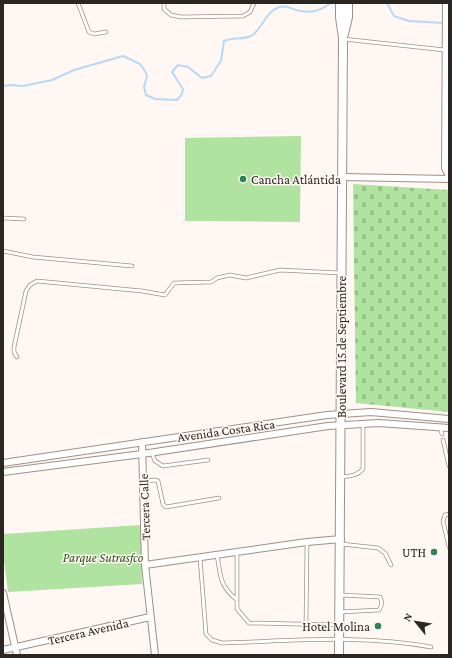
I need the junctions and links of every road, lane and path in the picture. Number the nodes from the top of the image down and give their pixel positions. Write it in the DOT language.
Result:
graph roads {
  1 [pos="78,3"];
  2 [pos="164,3"];
  3 [pos="254,3"];
  4 [pos="340,3"];
  5 [pos="348,3"];
  6 [pos="446,3"];
  7 [pos="344,17"];
  8 [pos="106,32"];
  9 [pos="343,39"];
  10 [pos="448,50"];
  11 [pos="342,177"];
  12 [pos="449,178"];
  13 [pos="3,218"];
  14 [pos="24,219"];
  15 [pos="3,251"];
  16 [pos="132,266"];
  17 [pos="342,273"];
  18 [pos="17,357"];
  19 [pos="341,414"];
  20 [pos="449,419"];
  21 [pos="363,423"];
  22 [pos="341,425"];
  23 [pos="440,427"];
  24 [pos="449,428"];
  25 [pos="442,434"];
  26 [pos="444,440"];
  27 [pos="142,442"];
  28 [pos="152,453"];
  29 [pos="142,454"];
  30 [pos="208,460"];
  31 [pos="3,463"];
  32 [pos="449,466"];
  33 [pos="3,472"];
  34 [pos="341,477"];
  35 [pos="143,481"];
  36 [pos="219,498"];
  37 [pos="449,514"];
  38 [pos="307,542"];
  39 [pos="341,542"];
  40 [pos="449,547"];
  41 [pos="237,552"];
  42 [pos="217,555"];
  43 [pos="200,558"];
  44 [pos="145,565"];
  45 [pos="391,565"];
  46 [pos="340,595"];
  47 [pos="3,597"];
  48 [pos="237,600"];
  49 [pos="340,612"];
  50 [pos="150,617"];
  51 [pos="306,624"];
  52 [pos="340,625"];
  53 [pos="340,640"];
  54 [pos="431,647"];
  55 [pos="15,648"];
  56 [pos="3,650"];
  57 [pos="17,655"];
  58 [pos="155,655"];
  59 [pos="339,655"];
  1 -- 8 [label="lane"];
  2 -- 3 [label="lane"];
  4 -- 7 [label="street, Boulevard 15 de Septiembre"];
  5 -- 7 [label="street, Boulevard 15 de Septiembre"];
  6 -- 10 [label="street"];
  7 -- 9 [label="street, Boulevard 15 de Septiembre"];
  9 -- 10 [label="lane"];
  9 -- 11 [label="street, Boulevard 15 de Septiembre"];
  10 -- 12 [label="street"];
  11 -- 12 [label="street"];
  11 -- 17 [label="street, Boulevard 15 de Septiembre"];
  13 -- 14 [label="lane"];
  15 -- 16 [label="lane"];
  17 -- 18 [label="lane"];
  17 -- 19 [label="street, Boulevard 15 de Septiembre"];
  19 -- 20 [label="street, Avenida Costa Rica"];
  19 -- 22 [label="street, Boulevard 15 de Septiembre"];
  19 -- 27 [label="street, Avenida Costa Rica"];
  21 -- 22 [label="street, Avenida Costa Rica"];
  21 -- 23 [label="street, Avenida Costa Rica"];
  21 -- 34 [label="lane"];
  22 -- 28 [label="street, Avenida Costa Rica"];
  22 -- 34 [label="street, Boulevard 15 de Septiembre"];
  23 -- 24 [label="street, Avenida Costa Rica"];
  23 -- 25 [label="lane"];
  26 -- 32 [label="lane"];
  27 -- 29 [label="street, Tercera Calle"];
  27 -- 31 [label="street, Avenida Costa Rica"];
  28 -- 29 [label="street, Avenida Costa Rica"];
  28 -- 30 [label="lane"];
  29 -- 33 [label="street, Avenida Costa Rica"];
  29 -- 35 [label="street, Tercera Calle"];
  34 -- 39 [label="street, Boulevard 15 de Septiembre"];
  35 -- 36 [label="lane"];
  35 -- 44 [label="street, Tercera Calle"];
  37 -- 40 [label="lane"];
  38 -- 39 [label="street"];
  38 -- 41 [label="street"];
  38 -- 51 [label="lane"];
  39 -- 45 [label="lane"];
  39 -- 46 [label="street, Boulevard 15 de Septiembre"];
  41 -- 42 [label="street"];
  41 -- 48 [label="lane"];
  42 -- 43 [label="street"];
  42 -- 48 [label="lane"];
  43 -- 44 [label="street"];
  43 -- 53 [label="lane"];
  44 -- 50 [label="street, Tercera Calle"];
  46 -- 49 [label="street, Boulevard 15 de Septiembre"];
  46 -- 49 [label="lane"];
  47 -- 55 [label="street"];
  48 -- 51 [label="lane"];
  49 -- 52 [label="street, Boulevard 15 de Septiembre"];
  50 -- 55 [label="street, Tercera Avenida"];
  50 -- 58 [label="street, Tercera Calle"];
  51 -- 52 [label="lane"];
  52 -- 53 [label="street, Boulevard 15 de Septiembre"];
  53 -- 54 [label="lane"];
  53 -- 59 [label="street, Boulevard 15 de Septiembre"];
  55 -- 56 [label="street, Tercera Avenida"];
  55 -- 57 [label="street"];
}
